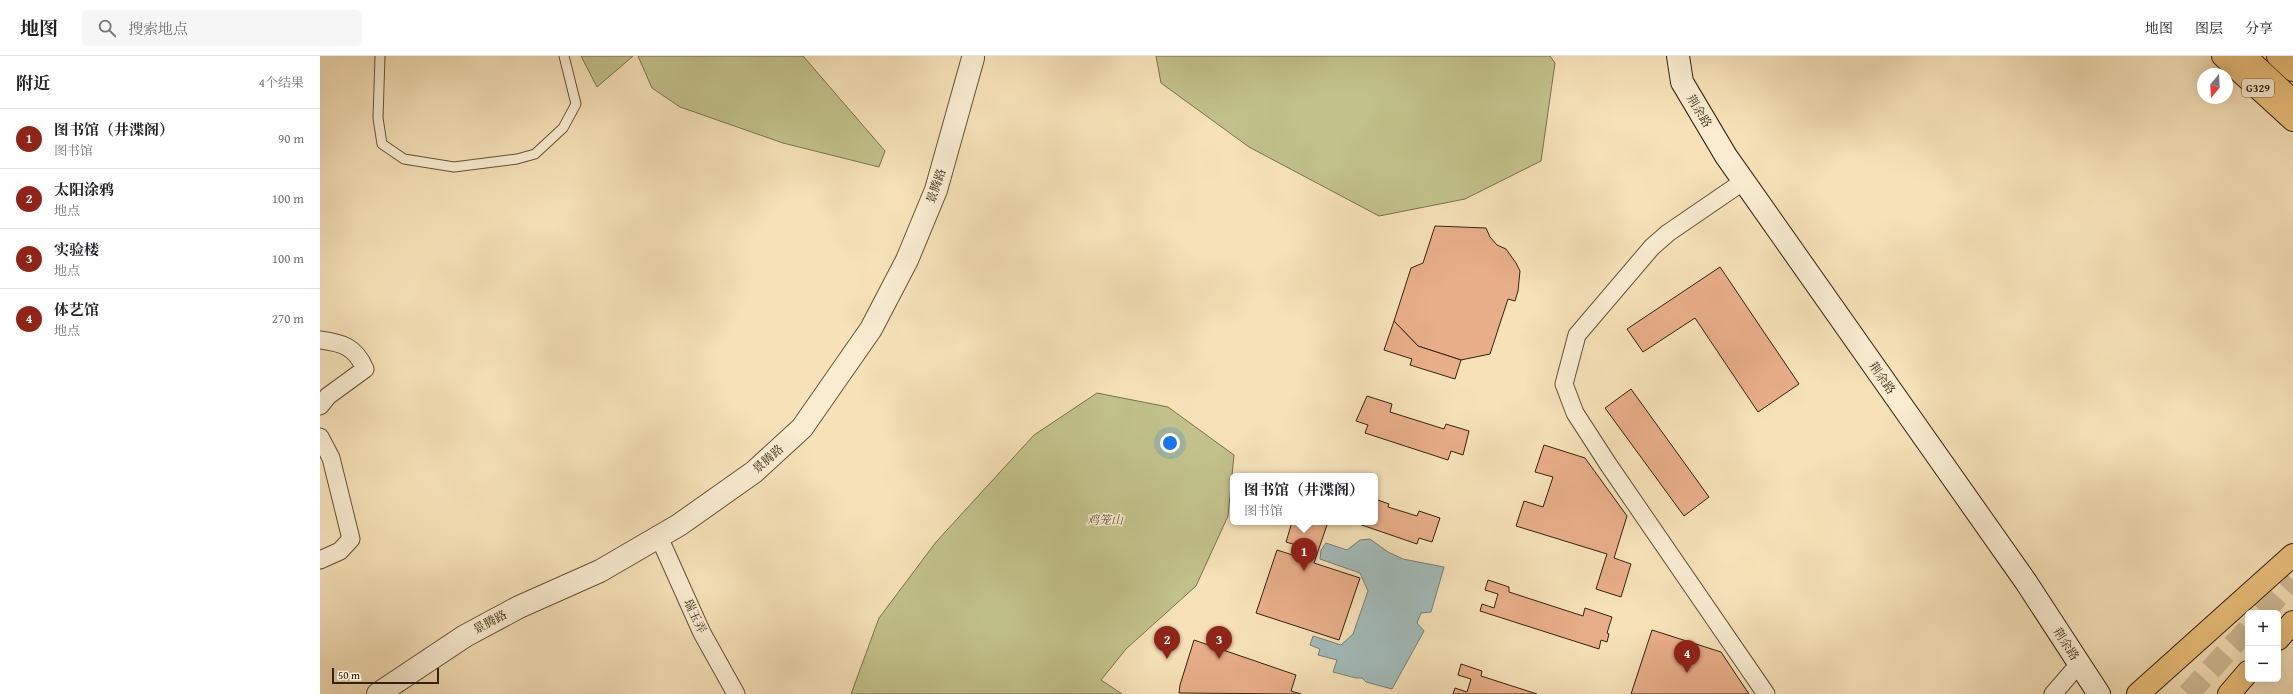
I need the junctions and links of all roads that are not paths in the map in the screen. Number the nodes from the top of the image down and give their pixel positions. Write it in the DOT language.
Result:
graph roads {
  1 [pos="380,56"];
  2 [pos="564,56"];
  3 [pos="1678,56"];
  4 [pos="2223,56"];
  5 [pos="2245,56"];
  6 [pos="2278,56"];
  7 [pos="973,58"];
  8 [pos="2293,70"];
  9 [pos="2293,101"];
  10 [pos="2293,120"];
  11 [pos="1744,181"];
  12 [pos="320,340"];
  13 [pos="320,406"];
  14 [pos="320,437"];
  15 [pos="659,537"];
  16 [pos="2293,555"];
  17 [pos="320,560"];
  18 [pos="2293,622"];
  19 [pos="2281,636"];
  20 [pos="2080,664"];
  21 [pos="2245,675"];
  22 [pos="378,694"];
  23 [pos="736,694"];
  24 [pos="1766,694"];
  25 [pos="2053,694"];
  26 [pos="2099,694"];
  27 [pos="2138,694"];
  28 [pos="2229,694"];
  1 -- 2 [label="lane"];
  3 -- 11 [label="street, 荆余路"];
  4 -- 10 [label="highway, G329"];
  5 -- 9 [label="highway"];
  6 -- 8 [label="highway"];
  7 -- 15 [label="street, 景腾路"];
  11 -- 20 [label="street, 荆余路"];
  11 -- 24 [label="street"];
  12 -- 13 [label="street"];
  14 -- 17 [label="street"];
  15 -- 22 [label="street, 景腾路"];
  15 -- 23 [label="street, 瑞玉弄"];
  16 -- 27 [label="highway"];
  18 -- 19 [label="highway"];
  20 -- 25 [label="street"];
  20 -- 26 [label="street, 荆余路"];
  21 -- 28 [label="highway"];
}
